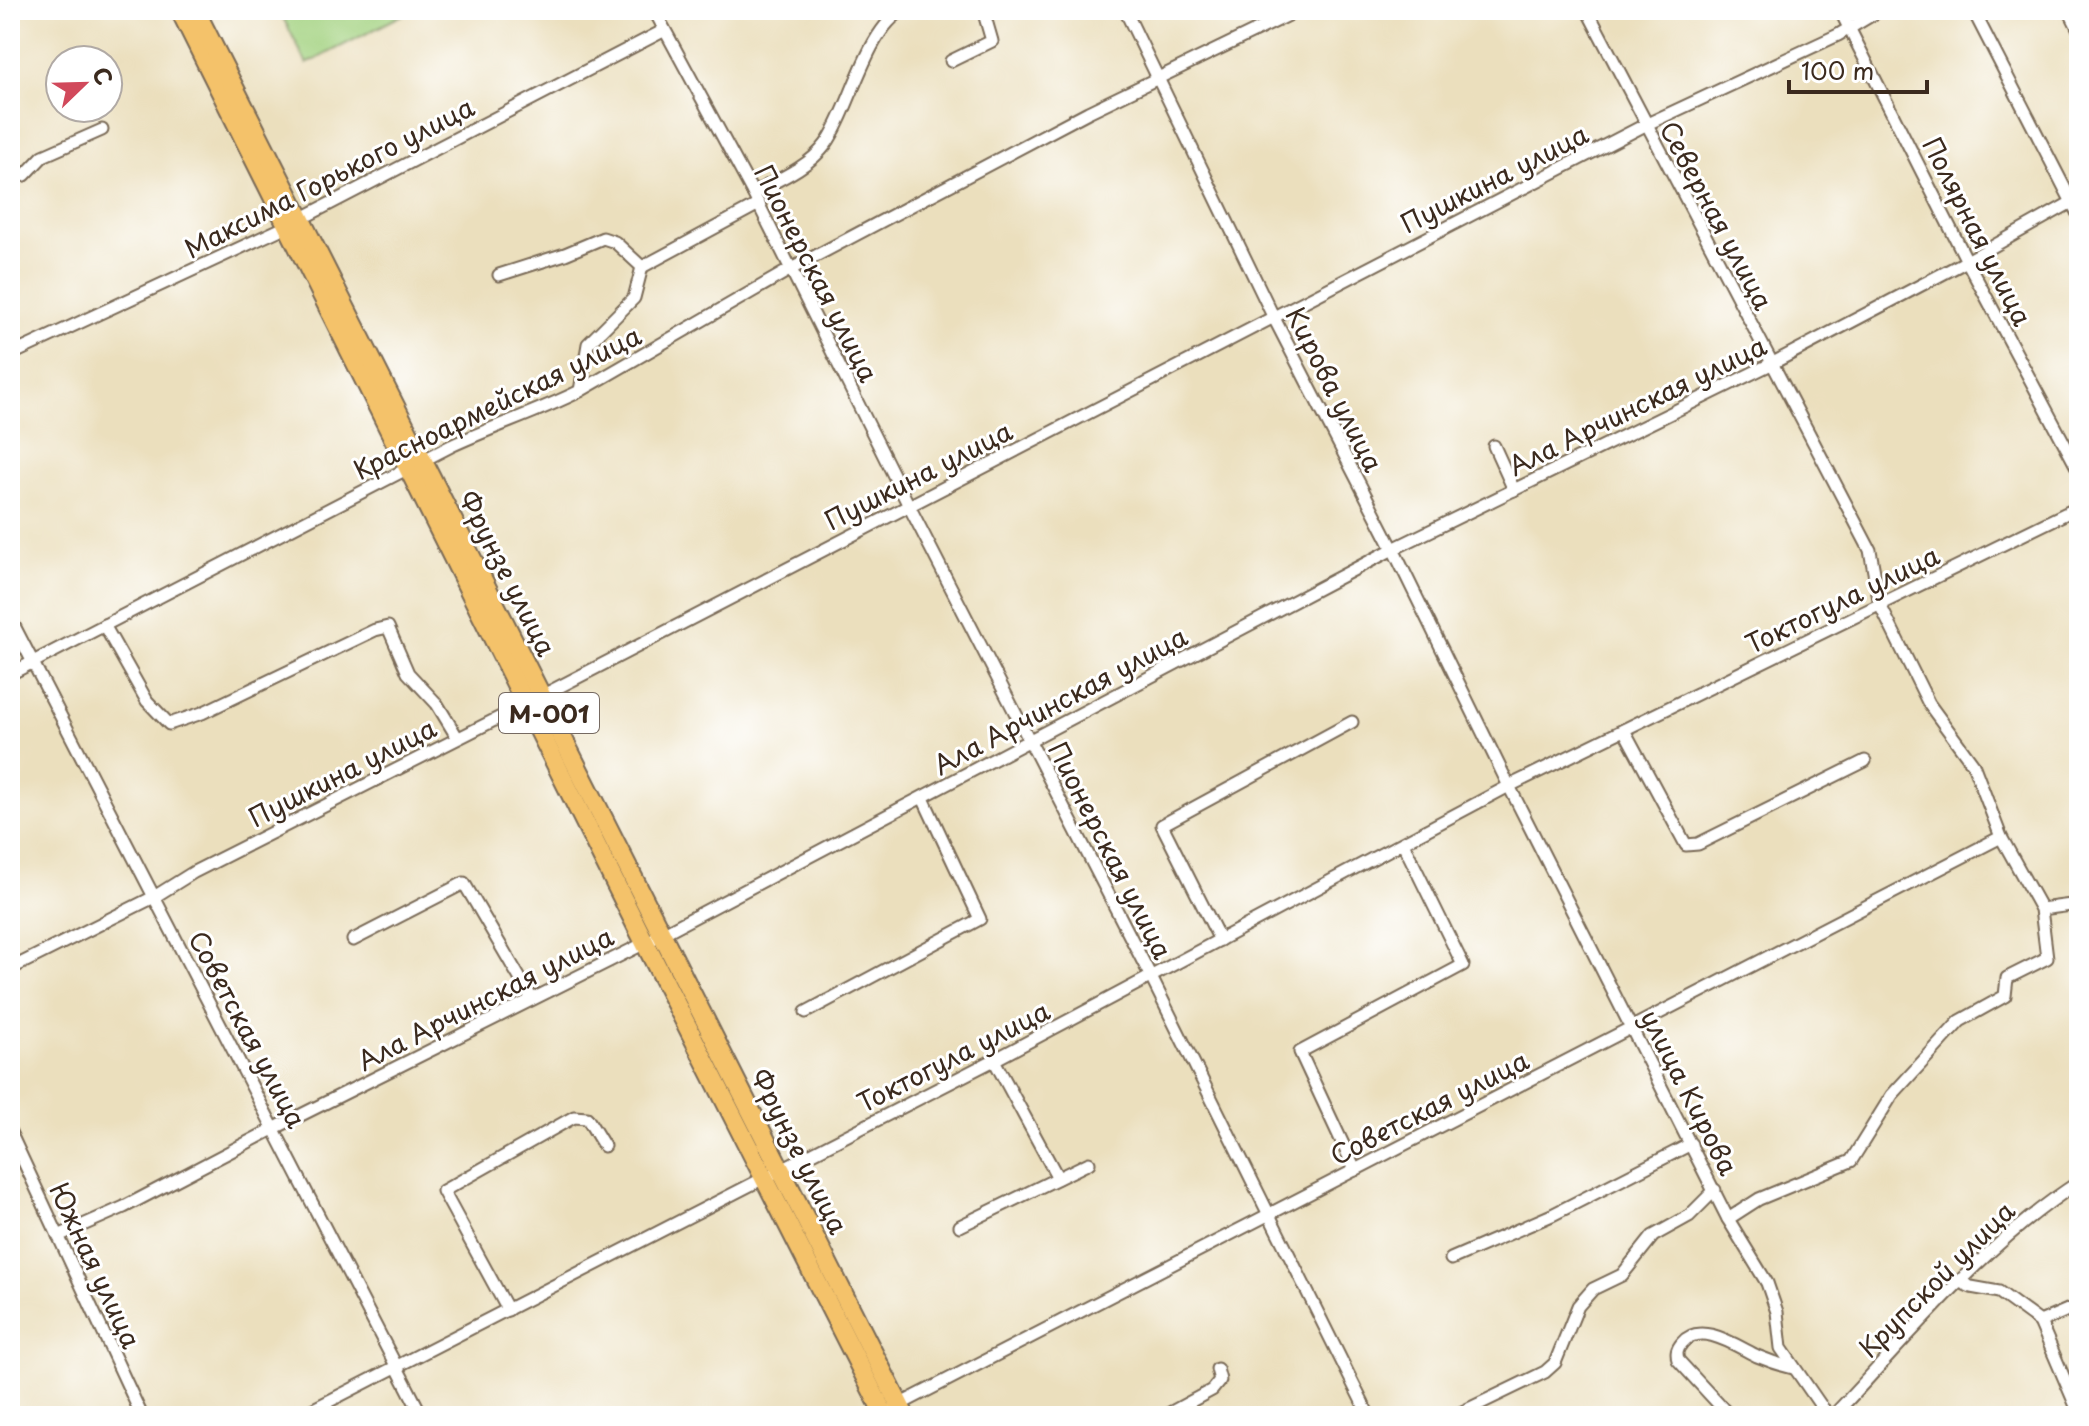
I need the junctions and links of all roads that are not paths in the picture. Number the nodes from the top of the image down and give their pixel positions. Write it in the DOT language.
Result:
graph roads {
  1 [pos="180,10"];
  2 [pos="195,10"];
  3 [pos="654,10"];
  4 [pos="904,10"];
  5 [pos="983,10"];
  6 [pos="1125,10"];
  7 [pos="1299,10"];
  8 [pos="1587,10"];
  9 [pos="1840,10"];
  10 [pos="1880,10"];
  11 [pos="1973,10"];
  12 [pos="2069,10"];
  13 [pos="1849,27"];
  14 [pos="2079,30"];
  15 [pos="663,31"];
  16 [pos="951,61"];
  17 [pos="1159,79"];
  18 [pos="1645,125"];
  19 [pos="102,130"];
  20 [pos="10,178"];
  21 [pos="753,193"];
  22 [pos="2075,200"];
  23 [pos="759,204"];
  24 [pos="2079,216"];
  25 [pos="293,223"];
  26 [pos="1967,261"];
  27 [pos="642,267"];
  28 [pos="791,269"];
  29 [pos="499,275"];
  30 [pos="1273,316"];
  31 [pos="10,355"];
  32 [pos="1771,364"];
  33 [pos="580,391"];
  34 [pos="1494,446"];
  35 [pos="415,465"];
  36 [pos="2079,471"];
  37 [pos="1514,490"];
  38 [pos="908,504"];
  39 [pos="2079,507"];
  40 [pos="1393,549"];
  41 [pos="1880,605"];
  42 [pos="10,618"];
  43 [pos="104,625"];
  44 [pos="32,663"];
  45 [pos="10,674"];
  46 [pos="533,700"];
  47 [pos="1352,722"];
  48 [pos="1624,730"];
  49 [pos="457,737"];
  50 [pos="1031,740"];
  51 [pos="1865,761"];
  52 [pos="1509,786"];
  53 [pos="923,798"];
  54 [pos="2001,837"];
  55 [pos="1403,843"];
  56 [pos="154,897"];
  57 [pos="2079,904"];
  58 [pos="2041,909"];
  59 [pos="652,939"];
  60 [pos="353,940"];
  61 [pos="1220,940"];
  62 [pos="10,969"];
  63 [pos="1151,977"];
  64 [pos="532,999"];
  65 [pos="806,1012"];
  66 [pos="1631,1026"];
  67 [pos="994,1060"];
  68 [pos="275,1128"];
  69 [pos="10,1132"];
  70 [pos="1691,1144"];
  71 [pos="604,1146"];
  72 [pos="1089,1163"];
  73 [pos="1355,1170"];
  74 [pos="772,1174"];
  75 [pos="1058,1178"];
  76 [pos="2079,1182"];
  77 [pos="1715,1190"];
  78 [pos="1269,1214"];
  79 [pos="1728,1219"];
  80 [pos="960,1226"];
  81 [pos="58,1236"];
  82 [pos="1451,1259"];
  83 [pos="1960,1282"];
  84 [pos="2079,1305"];
  85 [pos="508,1310"];
  86 [pos="2040,1322"];
  87 [pos="396,1366"];
  88 [pos="1793,1368"];
  89 [pos="1217,1369"];
  90 [pos="1725,1411"];
  91 [pos="890,1413"];
  92 [pos="2079,1413"];
  93 [pos="142,1416"];
  94 [pos="300,1416"];
  95 [pos="422,1416"];
  96 [pos="1164,1416"];
  97 [pos="1369,1416"];
  98 [pos="1454,1416"];
  99 [pos="1830,1416"];
  1 -- 25 [label="main road, Фрунзе улица / M-001"];
  2 -- 25 [label="main road, Фрунзе улица / M-001"];
  3 -- 15 [label="street, Пионерская улица"];
  4 -- 21 [label="street"];
  5 -- 16 [label="street"];
  6 -- 17 [label="street, Кирова улица"];
  7 -- 17 [label="street, Красноармейская улица"];
  8 -- 18 [label="street, Северная улица"];
  9 -- 13 [label="street, Полярная улица"];
  10 -- 13 [label="street, Пушкина улица"];
  11 -- 22 [label="street"];
  12 -- 14 [label="street"];
  13 -- 18 [label="street, Пушкина улица"];
  13 -- 26 [label="street, Полярная улица"];
  15 -- 21 [label="street, Пионерская улица"];
  15 -- 25 [label="street, Максима Горького улица"];
  17 -- 28 [label="street, Красноармейская улица"];
  17 -- 30 [label="street, Кирова улица"];
  18 -- 30 [label="street, Пушкина улица"];
  18 -- 32 [label="street, Северная улица"];
  19 -- 20 [label="street"];
  21 -- 23 [label="street, Пионерская улица"];
  22 -- 24 [label="street"];
  22 -- 26 [label="street, Ала Арчинская улица"];
  23 -- 27 [label="street"];
  23 -- 28 [label="street, Пионерская улица"];
  25 -- 31 [label="street, Максима Горького улица"];
  25 -- 35 [label="main road, Фрунзе улица / M-001"];
  26 -- 32 [label="street, Ала Арчинская улица"];
  26 -- 36 [label="street, Полярная улица"];
  27 -- 29 [label="street"];
  27 -- 33 [label="street"];
  28 -- 33 [label="street, Красноармейская улица"];
  28 -- 38 [label="street, Пионерская улица"];
  30 -- 38 [label="street, Пушкина улица"];
  30 -- 40 [label="street, Кирова улица"];
  32 -- 37 [label="street, Ала Арчинская улица"];
  32 -- 41 [label="street, Северная улица"];
  33 -- 35 [label="street, Красноармейская улица"];
  34 -- 37 [label="street"];
  35 -- 43 [label="street, Красноармейская улица"];
  35 -- 46 [label="main road, Фрунзе улица / M-001"];
  37 -- 40 [label="street, Ала Арчинская улица"];
  38 -- 46 [label="street, Пушкина улица"];
  38 -- 50 [label="street, Пионерская улица"];
  39 -- 41 [label="street, Токтогула улица"];
  40 -- 50 [label="street, Ала Арчинская улица"];
  40 -- 52 [label="street, Кирова улица"];
  41 -- 48 [label="street, Токтогула улица"];
  41 -- 54 [label="street, Северная улица"];
  42 -- 44 [label="street, Советская улица"];
  43 -- 44 [label="street, Красноармейская улица"];
  43 -- 49 [label="street"];
  44 -- 45 [label="street, Красноармейская улица"];
  44 -- 56 [label="street, Советская улица"];
  46 -- 49 [label="street, Пушкина улица"];
  46 -- 59 [label="main road, Фрунзе улица / M-001"];
  47 -- 61 [label="street"];
  48 -- 51 [label="street"];
  48 -- 52 [label="street, Токтогула улица"];
  49 -- 56 [label="street, Пушкина улица"];
  50 -- 53 [label="street, Ала Арчинская улица"];
  50 -- 63 [label="street, Пионерская улица"];
  52 -- 55 [label="street, Токтогула улица"];
  52 -- 66 [label="street, улица Кирова"];
  53 -- 59 [label="street, Ала Арчинская улица"];
  53 -- 65 [label="street"];
  54 -- 58 [label="street, Северная улица"];
  54 -- 66 [label="street, Советская улица"];
  55 -- 61 [label="street, Токтогула улица"];
  55 -- 73 [label="street"];
  56 -- 62 [label="street, Пушкина улица"];
  56 -- 68 [label="street, Советская улица"];
  57 -- 58 [label="street"];
  58 -- 79 [label="street"];
  59 -- 64 [label="street, Ала Арчинская улица"];
  59 -- 74 [label="main road, Фрунзе улица / M-001"];
  60 -- 64 [label="street"];
  61 -- 63 [label="street, Токтогула улица"];
  63 -- 67 [label="street, Токтогула улица"];
  63 -- 78 [label="street, Пионерская улица"];
  64 -- 68 [label="street, Ала Арчинская улица"];
  66 -- 70 [label="street, улица Кирова"];
  66 -- 73 [label="street, Советская улица"];
  67 -- 74 [label="street, Токтогула улица"];
  67 -- 75 [label="street"];
  68 -- 81 [label="street, Ала Арчинская улица"];
  68 -- 87 [label="street, Советская улица"];
  69 -- 81 [label="street, Южная улица"];
  70 -- 77 [label="street, улица Кирова"];
  70 -- 82 [label="street"];
  71 -- 85 [label="street"];
  72 -- 75 [label="street"];
  73 -- 78 [label="street, Советская улица"];
  74 -- 85 [label="street, Токтогула улица"];
  74 -- 91 [label="main road, Фрунзе улица / M-001"];
  75 -- 80 [label="street"];
  76 -- 83 [label="street, Крупской улица"];
  77 -- 79 [label="street, улица Кирова"];
  77 -- 98 [label="street"];
  78 -- 91 [label="street, Советская улица"];
  78 -- 97 [label="street, Пионерская улица"];
  79 -- 88 [label="street, улица Кирова"];
  81 -- 93 [label="street, Южная улица"];
  83 -- 86 [label="street"];
  83 -- 99 [label="street, Крупской улица"];
  84 -- 86 [label="street"];
  85 -- 87 [label="street, Токтогула улица"];
  86 -- 92 [label="street"];
  87 -- 94 [label="street, Токтогула улица"];
  87 -- 95 [label="street, Советская улица"];
  88 -- 90 [label="street"];
  88 -- 99 [label="street, улица Кирова"];
  89 -- 96 [label="street"];
}
